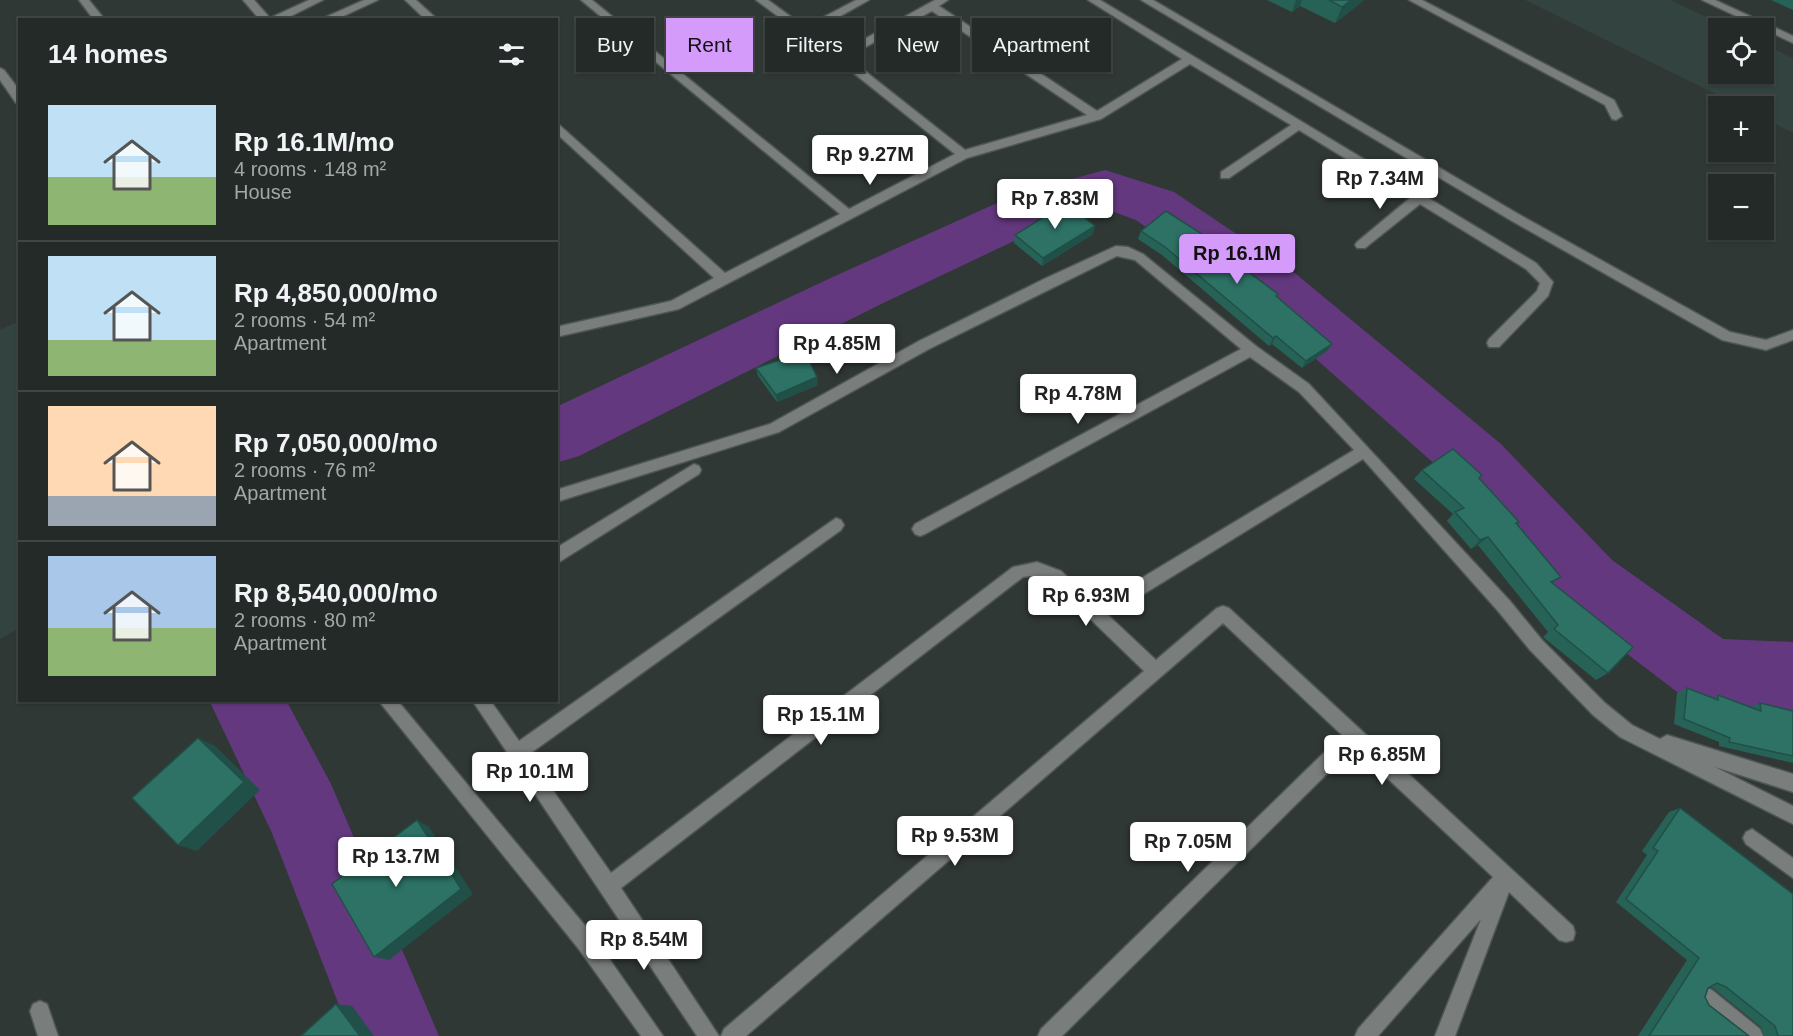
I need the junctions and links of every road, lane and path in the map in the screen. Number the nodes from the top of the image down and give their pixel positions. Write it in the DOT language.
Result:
graph roads {
  1 [pos="84,0"];
  2 [pos="248,0"];
  3 [pos="318,0"];
  4 [pos="373,0"];
  5 [pos="410,0"];
  6 [pos="586,0"];
  7 [pos="761,0"];
  8 [pos="864,0"];
  9 [pos="943,0"];
  10 [pos="1093,0"];
  11 [pos="1146,0"];
  12 [pos="1414,0"];
  13 [pos="1707,0"];
  14 [pos="932,6"];
  15 [pos="98,18"];
  16 [pos="264,18"];
  17 [pos="278,18"];
  18 [pos="329,18"];
  19 [pos="431,18"];
  20 [pos="785,18"];
  21 [pos="830,18"];
  22 [pos="1793,40"];
  23 [pos="864,44"];
  24 [pos="1190,59"];
  25 [pos="0,72"];
  26 [pos="859,72"];
  27 [pos="18,97"];
  28 [pos="1097,116"];
  29 [pos="1616,116"];
  30 [pos="1299,125"];
  31 [pos="558,128"];
  32 [pos="963,155"];
  33 [pos="1224,175"];
  34 [pos="1419,198"];
  35 [pos="848,214"];
  36 [pos="1361,245"];
  37 [pos="723,279"];
  38 [pos="558,330"];
  39 [pos="1793,335"];
  40 [pos="1494,343"];
  41 [pos="1251,351"];
  42 [pos="1364,451"];
  43 [pos="694,470"];
  44 [pos="558,495"];
  45 [pos="836,525"];
  46 [pos="920,529"];
  47 [pos="558,556"];
  48 [pos="1136,590"];
  49 [pos="1156,671"];
  50 [pos="388,702"];
  51 [pos="481,702"];
  52 [pos="1626,731"];
  53 [pos="1354,735"];
  54 [pos="517,753"];
  55 [pos="1793,783"];
  56 [pos="1793,815"];
  57 [pos="1752,838"];
  58 [pos="1793,870"];
  59 [pos="1506,876"];
  60 [pos="609,886"];
  61 [pos="1566,933"];
  62 [pos="1705,997"];
  63 [pos="40,1011"];
  64 [pos="48,1036"];
  65 [pos="652,1036"];
  66 [pos="709,1036"];
  67 [pos="731,1036"];
  68 [pos="1048,1036"];
  69 [pos="1365,1036"];
  70 [pos="1445,1036"];
  71 [pos="1753,1036"];
  1 -- 15 [label="street"];
  2 -- 16 [label="street"];
  3 -- 17 [label="street"];
  4 -- 18 [label="street"];
  5 -- 19 [label="street"];
  6 -- 35 [label="street"];
  7 -- 20 [label="street"];
  8 -- 21 [label="street"];
  9 -- 14 [label="street"];
  10 -- 24 [label="street"];
  11 -- 39 [label="street"];
  12 -- 29 [label="street"];
  13 -- 22 [label="street"];
  14 -- 23 [label="street"];
  14 -- 28 [label="street"];
  24 -- 28 [label="street"];
  24 -- 30 [label="street"];
  25 -- 27 [label="street"];
  26 -- 32 [label="street"];
  28 -- 32 [label="street"];
  30 -- 33 [label="street"];
  30 -- 34 [label="street"];
  31 -- 37 [label="street"];
  32 -- 35 [label="street"];
  34 -- 36 [label="street"];
  34 -- 40 [label="street"];
  35 -- 37 [label="street"];
  37 -- 38 [label="street"];
  41 -- 42 [label="street"];
  41 -- 44 [label="street"];
  41 -- 46 [label="street"];
  42 -- 48 [label="street"];
  42 -- 52 [label="street"];
  43 -- 47 [label="street"];
  45 -- 54 [label="street"];
  49 -- 53 [label="street"];
  49 -- 60 [label="street"];
  49 -- 67 [label="street"];
  50 -- 65 [label="street"];
  51 -- 54 [label="street"];
  52 -- 55 [label="street"];
  52 -- 56 [label="street"];
  53 -- 59 [label="street"];
  53 -- 68 [label="street"];
  54 -- 60 [label="street"];
  57 -- 58 [label="street"];
  59 -- 61 [label="street"];
  59 -- 69 [label="street"];
  59 -- 70 [label="street"];
  60 -- 66 [label="street"];
  62 -- 71 [label="street"];
  63 -- 64 [label="street"];
}
